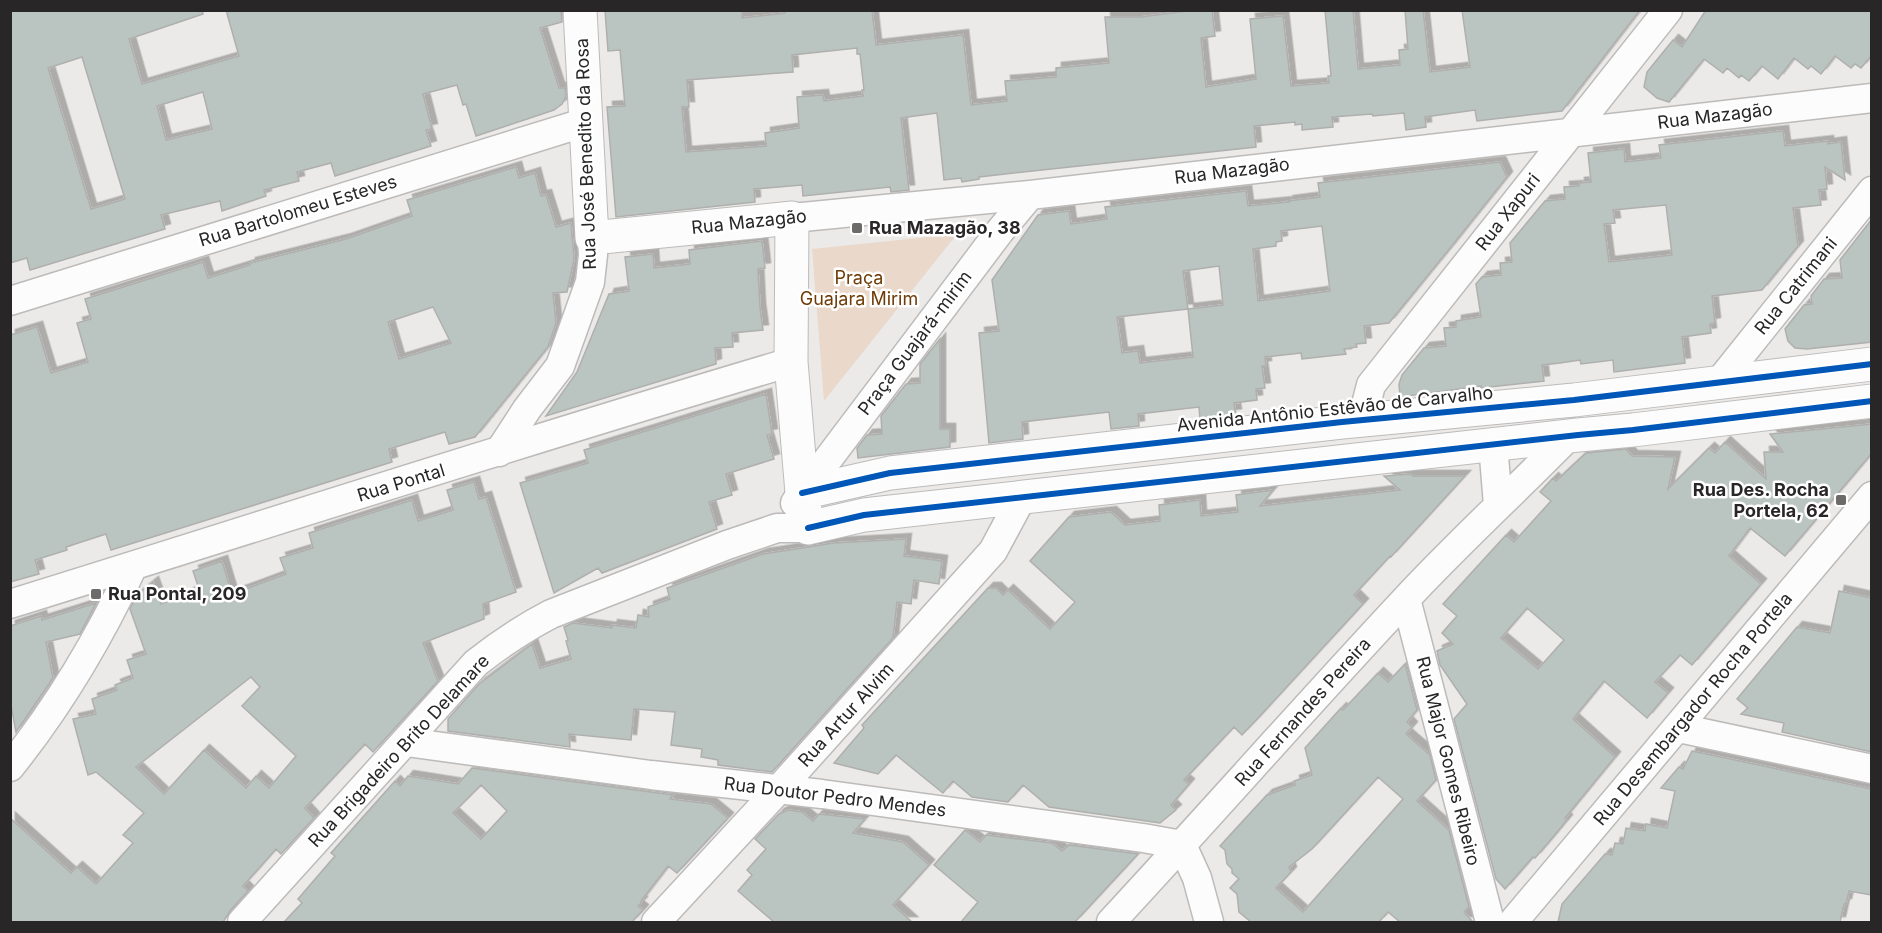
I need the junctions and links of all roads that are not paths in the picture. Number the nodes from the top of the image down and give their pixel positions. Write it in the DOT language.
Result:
graph roads {
  1 [pos="580,10"];
  2 [pos="1668,10"];
  3 [pos="1872,98"];
  4 [pos="586,122"];
  5 [pos="1571,133"];
  6 [pos="1872,191"];
  7 [pos="1030,195"];
  8 [pos="792,218"];
  9 [pos="592,238"];
  10 [pos="10,301"];
  11 [pos="791,362"];
  12 [pos="1872,364"];
  13 [pos="1720,381"];
  14 [pos="1635,393"];
  15 [pos="1574,400"];
  16 [pos="1872,401"];
  17 [pos="1362,420"];
  18 [pos="1633,430"];
  19 [pos="1574,435"];
  20 [pos="1493,444"];
  21 [pos="500,452"];
  22 [pos="802,493"];
  23 [pos="1022,497"];
  24 [pos="1498,505"];
  25 [pos="1868,505"];
  26 [pos="792,528"];
  27 [pos="133,566"];
  28 [pos="1406,598"];
  29 [pos="10,604"];
  30 [pos="1678,728"];
  31 [pos="406,742"];
  32 [pos="10,767"];
  33 [pos="1872,769"];
  34 [pos="779,789"];
  35 [pos="1182,845"];
  36 [pos="242,922"];
  37 [pos="657,922"];
  38 [pos="1111,922"];
  39 [pos="1209,922"];
  40 [pos="1490,922"];
  41 [pos="1513,922"];
  1 -- 4 [label="street, Rua José Benedito da Rosa"];
  2 -- 5 [label="street, Rua Xapuri"];
  3 -- 5 [label="street, Rua Mazagão"];
  4 -- 9 [label="street, Rua José Benedito da Rosa"];
  4 -- 10 [label="street, Rua Bartolomeu Esteves"];
  5 -- 7 [label="street, Rua Mazagão"];
  5 -- 17 [label="street, Rua Xapuri"];
  6 -- 13 [label="street, Rua Catrimani"];
  7 -- 8 [label="street, Rua Mazagão"];
  7 -- 22 [label="street, Praça Guajará-mirim"];
  8 -- 9 [label="street, Rua Mazagão"];
  8 -- 11 [label="street"];
  9 -- 21 [label="street, Rua José Benedito da Rosa"];
  11 -- 21 [label="street, Rua Pontal"];
  11 -- 22 [label="street"];
  12 -- 13 [label="street, Avenida Antônio Estêvão de Carvalho"];
  13 -- 14 [label="street, Avenida Antônio Estêvão de Carvalho"];
  14 -- 15 [label="street, Avenida Antônio Estêvão de Carvalho"];
  14 -- 18 [label="street"];
  15 -- 17 [label="street, Avenida Antônio Estêvão de Carvalho"];
  15 -- 19 [label="street"];
  16 -- 18 [label="street"];
  17 -- 22 [label="street, Avenida Antônio Estêvão de Carvalho"];
  18 -- 19 [label="street"];
  19 -- 20 [label="street"];
  19 -- 24 [label="street, Rua Fernandes Pereira"];
  20 -- 23 [label="street"];
  20 -- 24 [label="street"];
  21 -- 27 [label="street, Rua Pontal"];
  22 -- 26 [label="street"];
  23 -- 26 [label="street"];
  23 -- 34 [label="street, Rua Artur Alvim"];
  24 -- 28 [label="street, Rua Fernandes Pereira"];
  25 -- 30 [label="street, Rua Desembargador Rocha Portela"];
  26 -- 31 [label="street, Rua Brigadeiro Brito Delamare"];
  27 -- 29 [label="street, Rua Pontal"];
  27 -- 32 [label="street"];
  28 -- 35 [label="street, Rua Fernandes Pereira"];
  28 -- 40 [label="street, Rua Major Gomes Ribeiro"];
  30 -- 33 [label="street"];
  30 -- 41 [label="street, Rua Desembargador Rocha Portela"];
  31 -- 34 [label="street, Rua Doutor Pedro Mendes"];
  31 -- 36 [label="street, Rua Brigadeiro Brito Delamare"];
  34 -- 35 [label="street, Rua Doutor Pedro Mendes"];
  34 -- 37 [label="street, Rua Artur Alvim"];
  35 -- 38 [label="street, Rua Fernandes Pereira"];
  35 -- 39 [label="street"];
}
